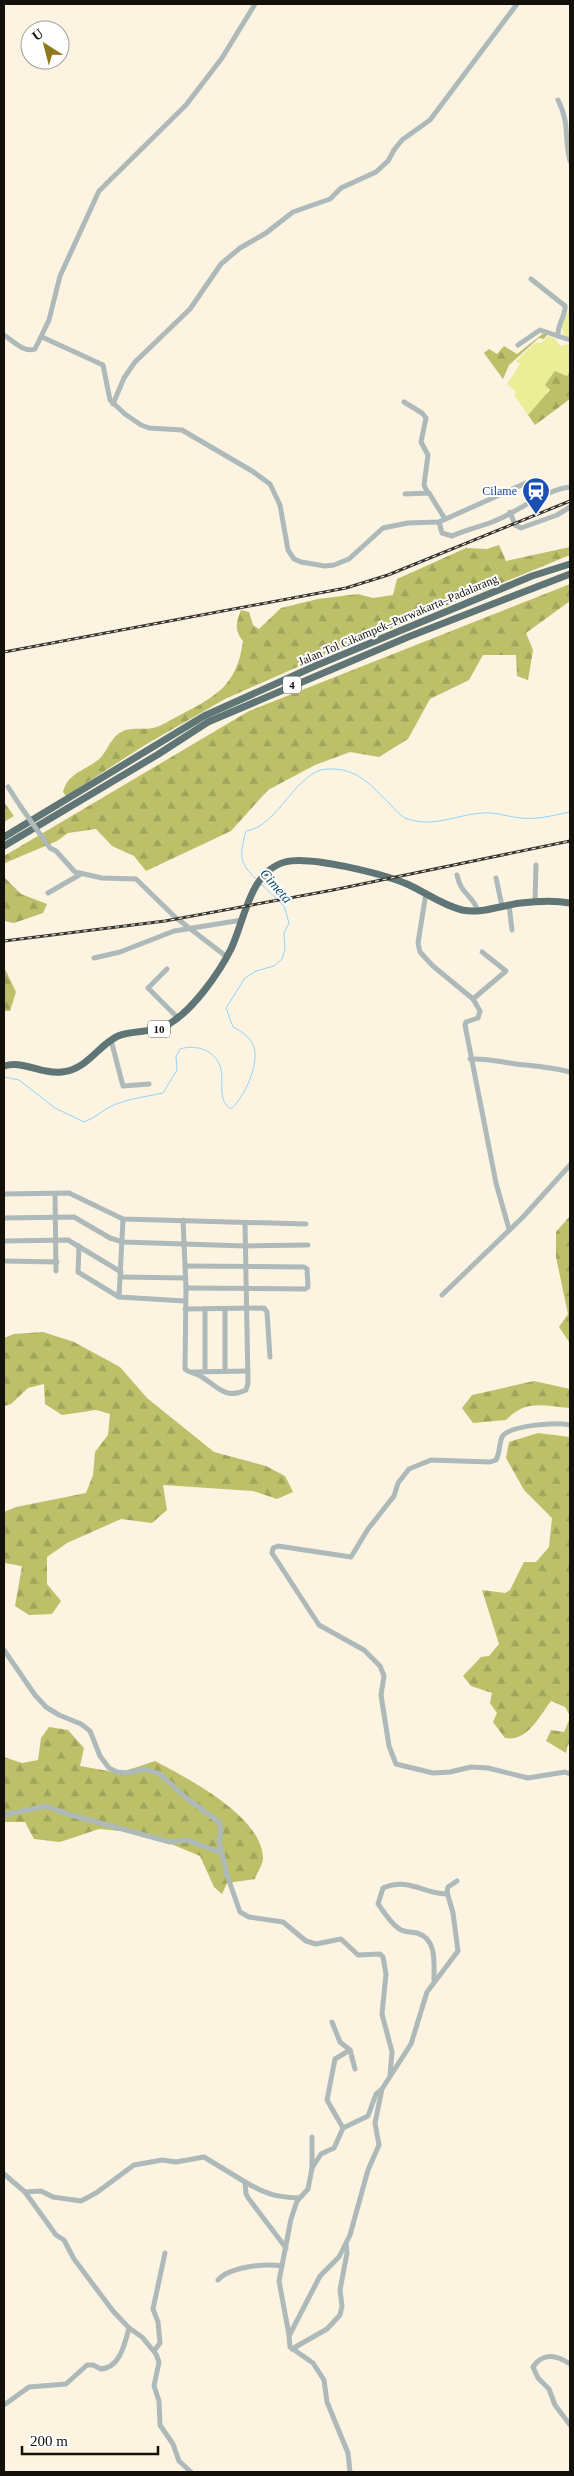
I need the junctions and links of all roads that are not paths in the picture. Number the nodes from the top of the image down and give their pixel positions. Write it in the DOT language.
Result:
graph roads {
  1 [pos="255,4"];
  2 [pos="517,4"];
  3 [pos="558,100"];
  4 [pos="570,161"];
  5 [pos="531,279"];
  6 [pos="4,335"];
  7 [pos="558,336"];
  8 [pos="42,337"];
  9 [pos="570,340"];
  10 [pos="518,345"];
  11 [pos="404,402"];
  12 [pos="113,404"];
  13 [pos="526,483"];
  14 [pos="570,487"];
  15 [pos="428,493"];
  16 [pos="404,494"];
  17 [pos="570,507"];
  18 [pos="510,512"];
  19 [pos="445,519"];
  20 [pos="439,522"];
  21 [pos="570,564"];
  22 [pos="570,574"];
  23 [pos="8,787"];
  24 [pos="4,837"];
  25 [pos="4,846"];
  26 [pos="536,865"];
  27 [pos="81,874"];
  28 [pos="457,875"];
  29 [pos="496,878"];
  30 [pos="48,893"];
  31 [pos="426,893"];
  32 [pos="535,902"];
  33 [pos="570,903"];
  34 [pos="506,906"];
  35 [pos="478,911"];
  36 [pos="242,920"];
  37 [pos="190,928"];
  38 [pos="512,930"];
  39 [pos="482,952"];
  40 [pos="227,957"];
  41 [pos="94,958"];
  42 [pos="167,969"];
  43 [pos="473,999"];
  44 [pos="177,1017"];
  45 [pos="111,1040"];
  46 [pos="470,1059"];
  47 [pos="4,1066"];
  48 [pos="570,1072"];
  49 [pos="149,1084"];
  50 [pos="570,1165"];
  51 [pos="4,1194"];
  52 [pos="55,1194"];
  53 [pos="56,1217"];
  54 [pos="4,1218"];
  55 [pos="123,1219"];
  56 [pos="183,1220"];
  57 [pos="245,1223"];
  58 [pos="306,1224"];
  59 [pos="510,1229"];
  60 [pos="4,1240"];
  61 [pos="57,1240"];
  62 [pos="123,1242"];
  63 [pos="184,1243"];
  64 [pos="308,1245"];
  65 [pos="79,1246"];
  66 [pos="245,1246"];
  67 [pos="4,1261"];
  68 [pos="56,1262"];
  69 [pos="185,1266"];
  70 [pos="245,1268"];
  71 [pos="56,1271"];
  72 [pos="121,1274"];
  73 [pos="186,1278"];
  74 [pos="186,1288"];
  75 [pos="245,1288"];
  76 [pos="442,1295"];
  77 [pos="119,1297"];
  78 [pos="185,1301"];
  79 [pos="205,1309"];
  80 [pos="225,1309"];
  81 [pos="245,1309"];
  82 [pos="185,1310"];
  83 [pos="270,1357"];
  84 [pos="205,1371"];
  85 [pos="225,1371"];
  86 [pos="248,1371"];
  87 [pos="193,1372"];
  88 [pos="570,1425"];
  89 [pos="4,1650"];
  90 [pos="570,1774"];
  91 [pos="4,1814"];
  92 [pos="222,1852"];
  93 [pos="457,1881"];
  94 [pos="447,1894"];
  95 [pos="434,1980"];
  96 [pos="332,2022"];
  97 [pos="350,2050"];
  98 [pos="355,2069"];
  99 [pos="390,2074"];
  100 [pos="382,2089"];
  101 [pos="343,2128"];
  102 [pos="312,2137"];
  103 [pos="312,2168"];
  104 [pos="4,2174"];
  105 [pos="246,2182"];
  106 [pos="25,2192"];
  107 [pos="299,2198"];
  108 [pos="346,2243"];
  109 [pos="286,2248"];
  110 [pos="165,2253"];
  111 [pos="282,2266"];
  112 [pos="218,2280"];
  113 [pos="129,2328"];
  114 [pos="290,2336"];
  115 [pos="292,2349"];
  116 [pos="154,2352"];
  117 [pos="570,2364"];
  118 [pos="4,2405"];
  119 [pos="570,2425"];
  120 [pos="191,2472"];
  121 [pos="350,2472"];
  1 -- 8 [label="street"];
  2 -- 12 [label="street"];
  3 -- 4 [label="street"];
  5 -- 7 [label="street"];
  6 -- 8 [label="street"];
  7 -- 9 [label="street"];
  7 -- 10 [label="street"];
  8 -- 12 [label="street"];
  11 -- 15 [label="street"];
  12 -- 20 [label="street"];
  13 -- 19 [label="street"];
  14 -- 18 [label="street"];
  15 -- 16 [label="street"];
  15 -- 19 [label="street"];
  17 -- 18 [label="street"];
  18 -- 20 [label="street"];
  19 -- 20 [label="street"];
  21 -- 24 [label="highway, Jalan Tol Cikampek–Purwakarta–Padalarang / 4"];
  22 -- 25 [label="highway, Jalan Tol Cikampek–Purwakarta–Padalarang / 4"];
  23 -- 27 [label="street, bridge"];
  26 -- 32 [label="street"];
  27 -- 30 [label="street"];
  27 -- 37 [label="street"];
  28 -- 35 [label="street"];
  29 -- 34 [label="street"];
  31 -- 35 [label="highway, 10"];
  31 -- 36 [label="highway, 10"];
  31 -- 43 [label="street"];
  32 -- 33 [label="highway, 10"];
  32 -- 34 [label="highway, 10"];
  34 -- 35 [label="highway, 10"];
  34 -- 38 [label="street"];
  36 -- 37 [label="street"];
  36 -- 40 [label="highway, 10"];
  37 -- 40 [label="street"];
  37 -- 41 [label="street"];
  39 -- 43 [label="street"];
  40 -- 44 [label="highway, 10"];
  42 -- 44 [label="street"];
  43 -- 46 [label="street"];
  44 -- 45 [label="highway, 10"];
  45 -- 47 [label="highway, 10"];
  45 -- 49 [label="street"];
  46 -- 48 [label="street"];
  46 -- 59 [label="street"];
  50 -- 59 [label="street"];
  51 -- 52 [label="street"];
  52 -- 53 [label="street"];
  52 -- 55 [label="street"];
  53 -- 54 [label="street"];
  53 -- 61 [label="street"];
  53 -- 62 [label="street"];
  55 -- 56 [label="street"];
  55 -- 62 [label="street"];
  56 -- 57 [label="street"];
  56 -- 63 [label="street"];
  57 -- 58 [label="street"];
  57 -- 66 [label="street"];
  59 -- 76 [label="street"];
  60 -- 61 [label="street"];
  61 -- 65 [label="street"];
  61 -- 68 [label="street"];
  62 -- 63 [label="street"];
  62 -- 72 [label="street"];
  63 -- 66 [label="street"];
  63 -- 69 [label="street"];
  64 -- 66 [label="street"];
  65 -- 72 [label="street"];
  65 -- 77 [label="street"];
  66 -- 70 [label="street"];
  67 -- 68 [label="street"];
  68 -- 71 [label="street"];
  69 -- 70 [label="street"];
  69 -- 73 [label="street"];
  70 -- 75 [label="street"];
  70 -- 75 [label="street"];
  72 -- 73 [label="street"];
  72 -- 77 [label="street"];
  73 -- 74 [label="street"];
  74 -- 75 [label="street"];
  74 -- 78 [label="street"];
  75 -- 81 [label="street"];
  77 -- 78 [label="street"];
  78 -- 82 [label="street"];
  79 -- 80 [label="street"];
  79 -- 82 [label="street"];
  79 -- 84 [label="street"];
  80 -- 81 [label="street"];
  80 -- 85 [label="street"];
  81 -- 83 [label="street"];
  81 -- 86 [label="street"];
  82 -- 87 [label="street"];
  84 -- 85 [label="street"];
  84 -- 87 [label="street"];
  85 -- 86 [label="street"];
  86 -- 87 [label="street"];
  88 -- 90 [label="street"];
  89 -- 92 [label="street"];
  91 -- 92 [label="street"];
  92 -- 99 [label="street"];
  93 -- 94 [label="street"];
  94 -- 95 [label="street"];
  94 -- 95 [label="street"];
  95 -- 99 [label="street"];
  96 -- 97 [label="street"];
  97 -- 98 [label="street"];
  97 -- 101 [label="street"];
  99 -- 100 [label="street"];
  100 -- 101 [label="street"];
  100 -- 108 [label="street"];
  101 -- 103 [label="street"];
  102 -- 103 [label="street"];
  103 -- 107 [label="street"];
  104 -- 106 [label="street"];
  105 -- 106 [label="street"];
  105 -- 107 [label="street"];
  105 -- 109 [label="street"];
  106 -- 113 [label="street"];
  107 -- 109 [label="street"];
  108 -- 114 [label="street"];
  108 -- 115 [label="street"];
  109 -- 111 [label="street"];
  110 -- 116 [label="street"];
  111 -- 112 [label="street"];
  111 -- 114 [label="street"];
  113 -- 116 [label="street"];
  113 -- 118 [label="street"];
  114 -- 115 [label="street"];
  115 -- 121 [label="street"];
  116 -- 120 [label="street"];
  117 -- 119 [label="street"];
}
